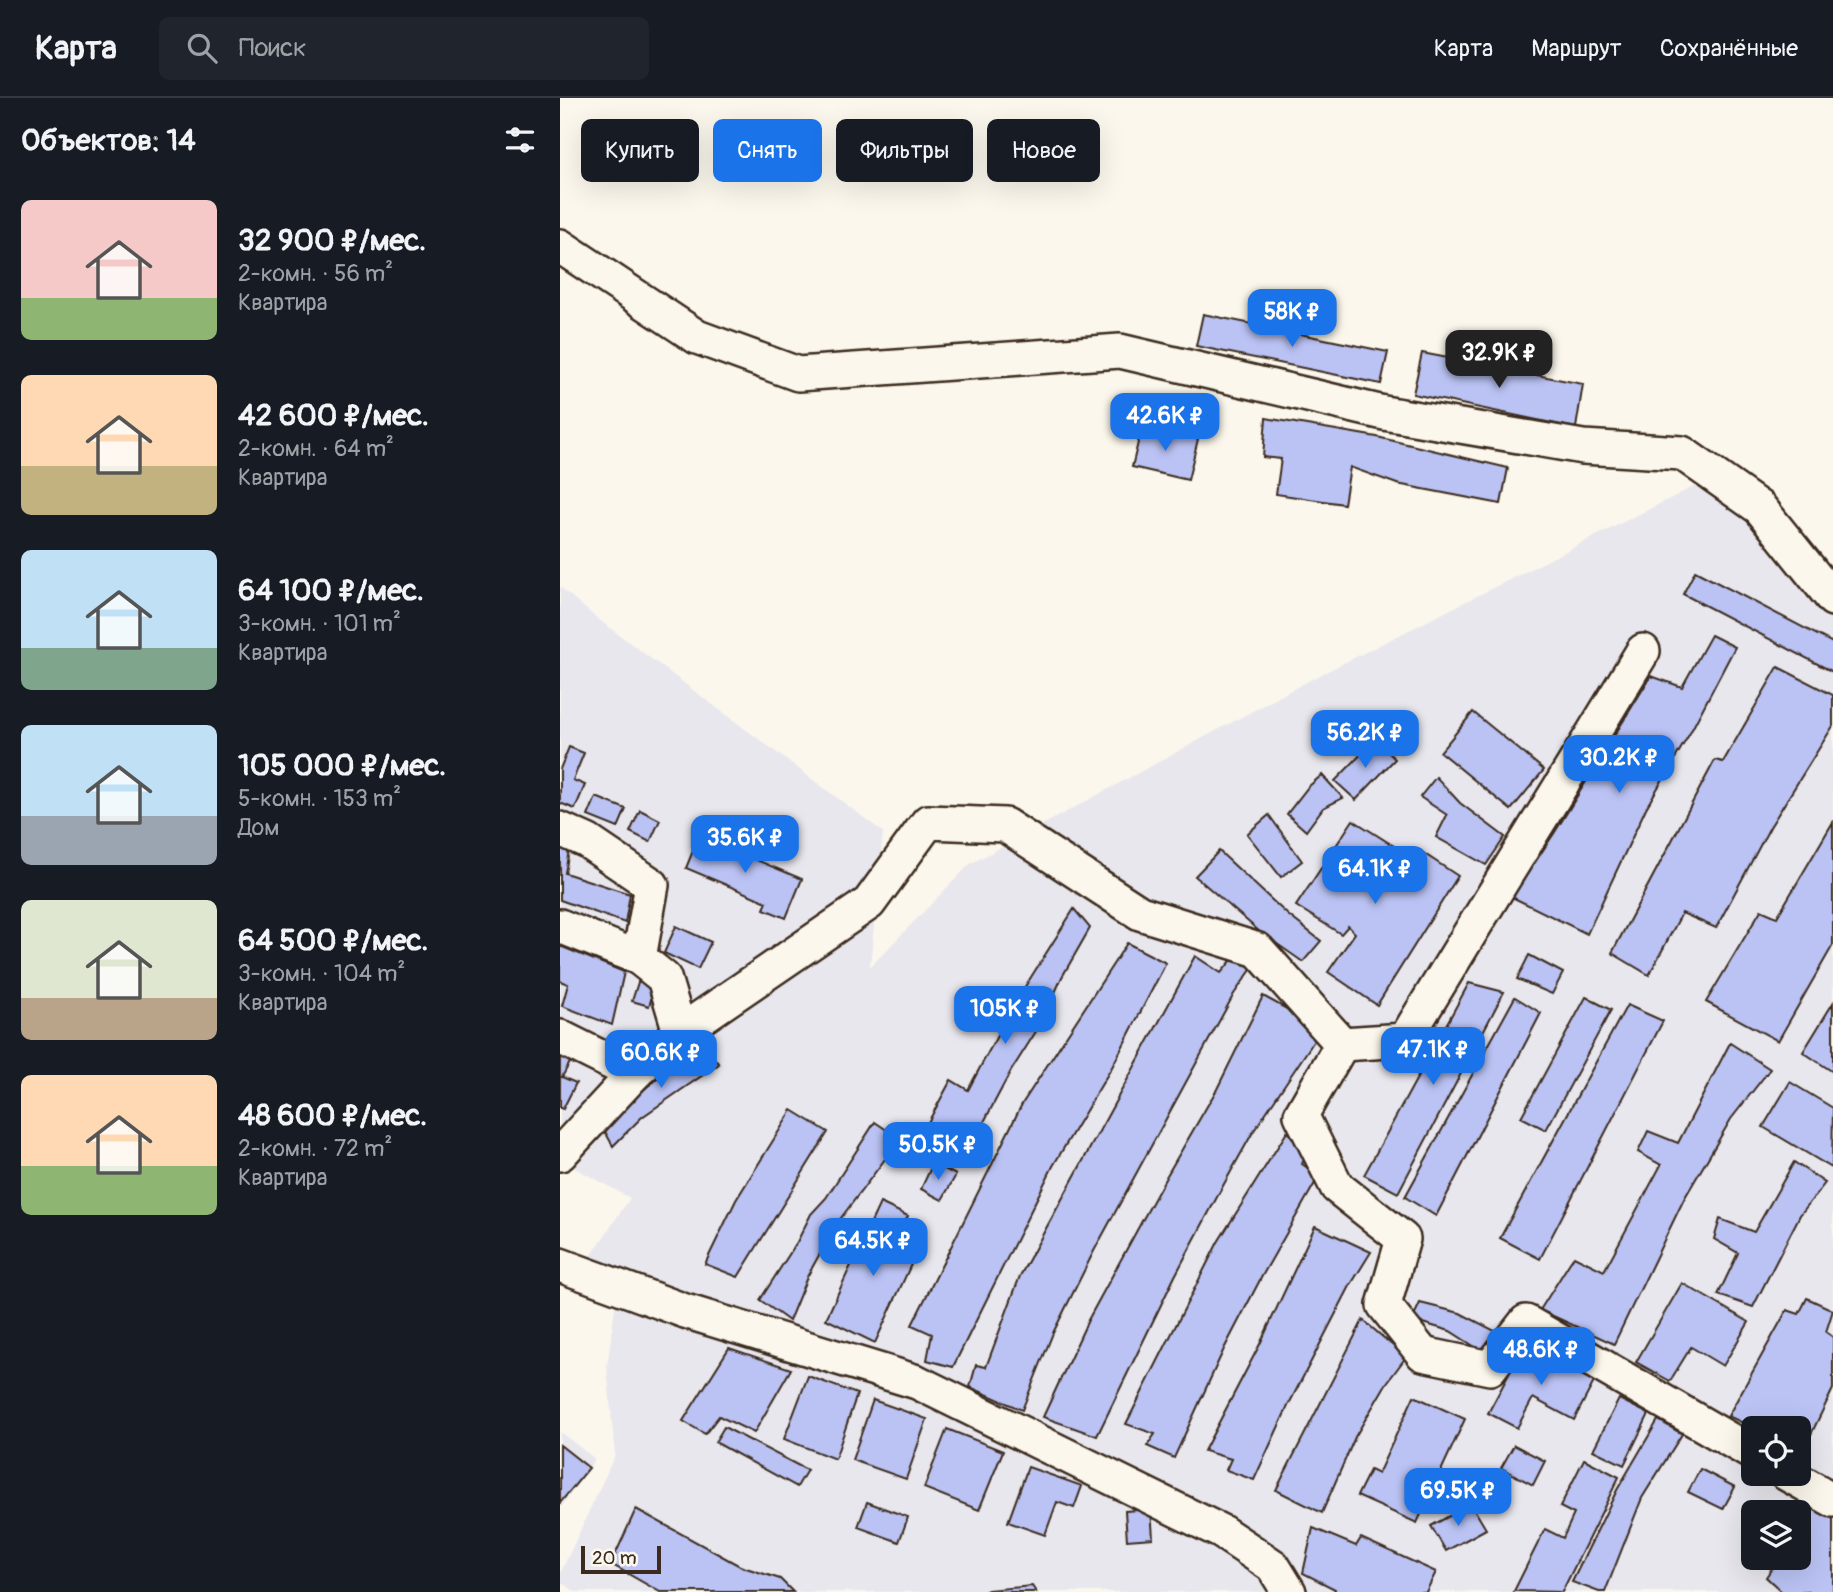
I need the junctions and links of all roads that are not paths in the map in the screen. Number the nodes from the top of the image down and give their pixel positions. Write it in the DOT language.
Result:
graph roads {
  1 [pos="560,246"];
  2 [pos="1760,508"];
  3 [pos="1833,556"];
  4 [pos="1833,599"];
  5 [pos="1643,651"];
  6 [pos="560,829"];
  7 [pos="560,926"];
  8 [pos="639,958"];
  9 [pos="680,1032"];
  10 [pos="560,1037"];
  11 [pos="1342,1044"];
  12 [pos="634,1074"];
  13 [pos="565,1141"];
  14 [pos="560,1265"];
  15 [pos="1741,1446"];
  16 [pos="1808,1486"];
  17 [pos="1833,1500"];
  18 [pos="1289,1592"];
  1 -- 2 [label="street"];
  2 -- 3 [label="street"];
  2 -- 4 [label="street"];
  5 -- 11 [label="street"];
  6 -- 8 [label="street"];
  7 -- 8 [label="street"];
  8 -- 9 [label="street"];
  9 -- 11 [label="street"];
  9 -- 12 [label="street"];
  10 -- 12 [label="street"];
  11 -- 15 [label="street"];
  12 -- 13 [label="street"];
  14 -- 18 [label="street"];
  16 -- 17 [label="street"];
}
